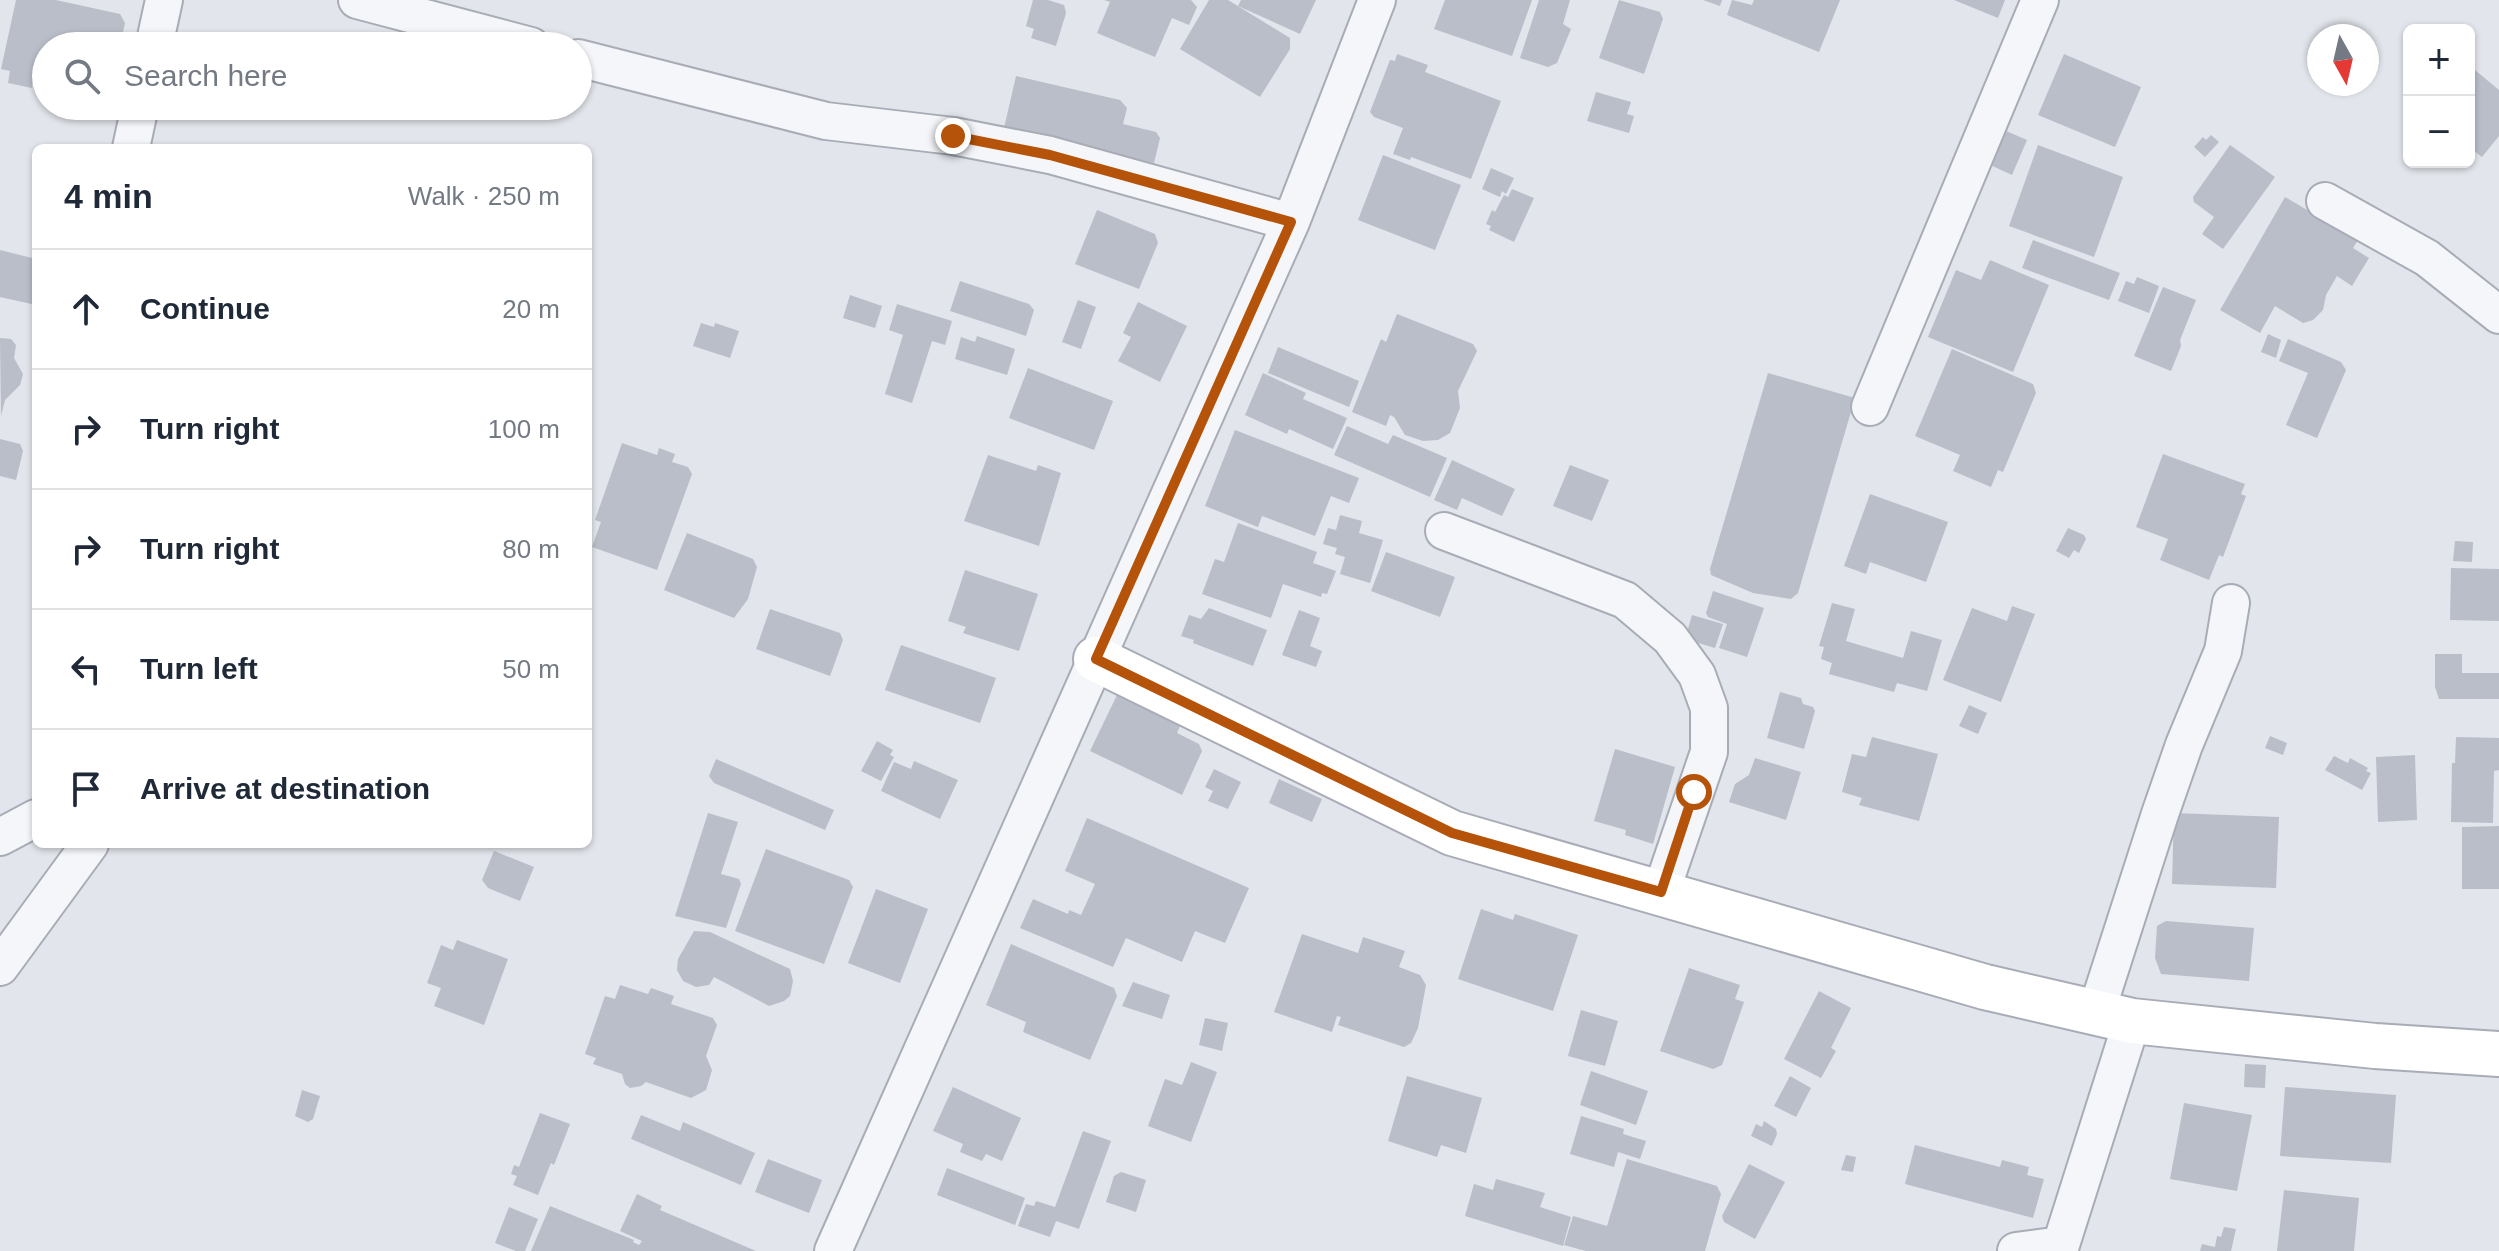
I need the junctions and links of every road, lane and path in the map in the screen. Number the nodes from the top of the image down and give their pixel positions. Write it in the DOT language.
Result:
graph roads {
  1 [pos="164,0"];
  2 [pos="357,0"];
  3 [pos="1377,0"];
  4 [pos="2040,0"];
  5 [pos="157,32"];
  6 [pos="478,32"];
  7 [pos="592,62"];
  8 [pos="137,120"];
  9 [pos="132,144"];
  10 [pos="2325,201"];
  11 [pos="1291,222"];
  12 [pos="2499,315"];
  13 [pos="1870,407"];
  14 [pos="1444,531"];
  15 [pos="2231,603"];
  16 [pos="1096,659"];
  17 [pos="32,820"];
  18 [pos="0,837"];
  19 [pos="87,848"];
  20 [pos="1661,892"];
  21 [pos="0,967"];
  22 [pos="2114,1017"];
  23 [pos="2499,1054"];
  24 [pos="2060,1248"];
  25 [pos="833,1251"];
  26 [pos="2016,1251"];
  1 -- 5 [label="street"];
  2 -- 6 [label="street"];
  3 -- 11 [label="street"];
  4 -- 13 [label="street"];
  7 -- 11 [label="street"];
  8 -- 9 [label="street"];
  10 -- 12 [label="street"];
  11 -- 16 [label="street"];
  14 -- 20 [label="street"];
  15 -- 22 [label="street"];
  16 -- 20 [label="street"];
  16 -- 25 [label="street"];
  17 -- 18 [label="street"];
  19 -- 21 [label="street"];
  20 -- 22 [label="street"];
  22 -- 23 [label="street"];
  22 -- 24 [label="street"];
  24 -- 26 [label="street"];
}
